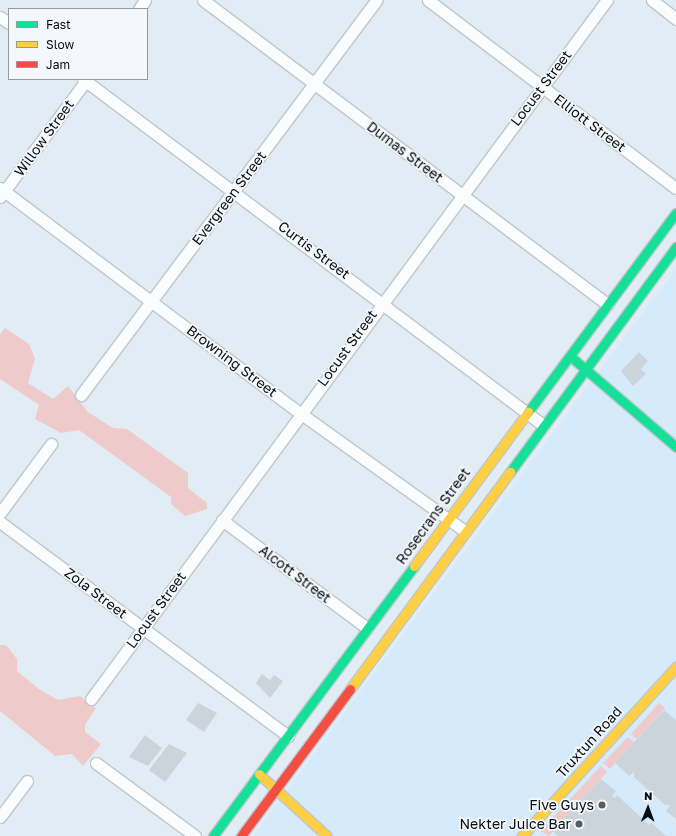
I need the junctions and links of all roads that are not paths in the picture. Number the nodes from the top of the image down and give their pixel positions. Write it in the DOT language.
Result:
graph roads {
  1 [pos="203,0"];
  2 [pos="376,0"];
  3 [pos="428,0"];
  4 [pos="607,0"];
  5 [pos="652,0"];
  6 [pos="676,19"];
  7 [pos="85,80"];
  8 [pos="314,84"];
  9 [pos="542,86"];
  10 [pos="676,188"];
  11 [pos="234,191"];
  12 [pos="1,192"];
  13 [pos="461,194"];
  14 [pos="676,213"];
  15 [pos="676,247"];
  16 [pos="153,300"];
  17 [pos="382,301"];
  18 [pos="607,304"];
  19 [pos="570,356"];
  20 [pos="586,368"];
  21 [pos="81,395"];
  22 [pos="300,413"];
  23 [pos="526,413"];
  24 [pos="543,425"];
  25 [pos="51,444"];
  26 [pos="676,447"];
  27 [pos="0,513"];
  28 [pos="448,518"];
  29 [pos="222,520"];
  30 [pos="0,522"];
  31 [pos="465,531"];
  32 [pos="367,628"];
  33 [pos="143,629"];
  34 [pos="676,667"];
  35 [pos="91,699"];
  36 [pos="288,736"];
  37 [pos="96,763"];
  38 [pos="259,774"];
  39 [pos="27,781"];
  40 [pos="276,789"];
  41 [pos="0,817"];
  42 [pos="195,836"];
  43 [pos="213,836"];
  44 [pos="241,836"];
  45 [pos="327,836"];
  46 [pos="522,836"];
  1 -- 8 [label="street, Dumas Street"];
  2 -- 8 [label="street, Evergreen Street"];
  3 -- 9 [label="street, Elliott Street"];
  4 -- 9 [label="street, Locust Street"];
  5 -- 6 [label="street"];
  7 -- 11 [label="street, Curtis Street"];
  7 -- 12 [label="street, Willow Street"];
  8 -- 11 [label="street, Evergreen Street"];
  8 -- 13 [label="street, Dumas Street"];
  9 -- 10 [label="street, Elliott Street"];
  9 -- 13 [label="street, Locust Street"];
  11 -- 16 [label="street, Evergreen Street"];
  11 -- 17 [label="street, Curtis Street"];
  12 -- 16 [label="street, Browning Street"];
  13 -- 17 [label="street, Locust Street"];
  13 -- 18 [label="street, Dumas Street"];
  14 -- 18 [label="main road, Rosecrans Street"];
  15 -- 20 [label="main road"];
  16 -- 21 [label="street, Evergreen Street"];
  16 -- 22 [label="street, Browning Street"];
  17 -- 22 [label="street, Locust Street"];
  17 -- 23 [label="street, Curtis Street"];
  18 -- 19 [label="main road, Rosecrans Street"];
  19 -- 20 [label="main road"];
  19 -- 23 [label="main road, Rosecrans Street"];
  20 -- 24 [label="main road"];
  20 -- 26 [label="main road"];
  22 -- 28 [label="street, Browning Street"];
  22 -- 29 [label="street, Locust Street"];
  23 -- 24 [label="street, Curtis Street"];
  23 -- 28 [label="main road, Rosecrans Street"];
  24 -- 31 [label="main road"];
  25 -- 27 [label="street"];
  28 -- 31 [label="street, Browning Street"];
  28 -- 32 [label="main road, Rosecrans Street"];
  29 -- 32 [label="street, Alcott Street"];
  29 -- 33 [label="street, Locust Street"];
  30 -- 33 [label="street, Zola Street"];
  31 -- 40 [label="main road"];
  32 -- 36 [label="main road, Rosecrans Street"];
  33 -- 35 [label="street, Locust Street"];
  33 -- 36 [label="street, Zola Street"];
  34 -- 46 [label="main road, Truxtun Road"];
  36 -- 38 [label="main road, Rosecrans Street"];
  37 -- 42 [label="street"];
  38 -- 40 [label="main road"];
  38 -- 43 [label="main road, Rosecrans Street"];
  39 -- 41 [label="street"];
  40 -- 44 [label="main road"];
  40 -- 45 [label="main road"];
}
